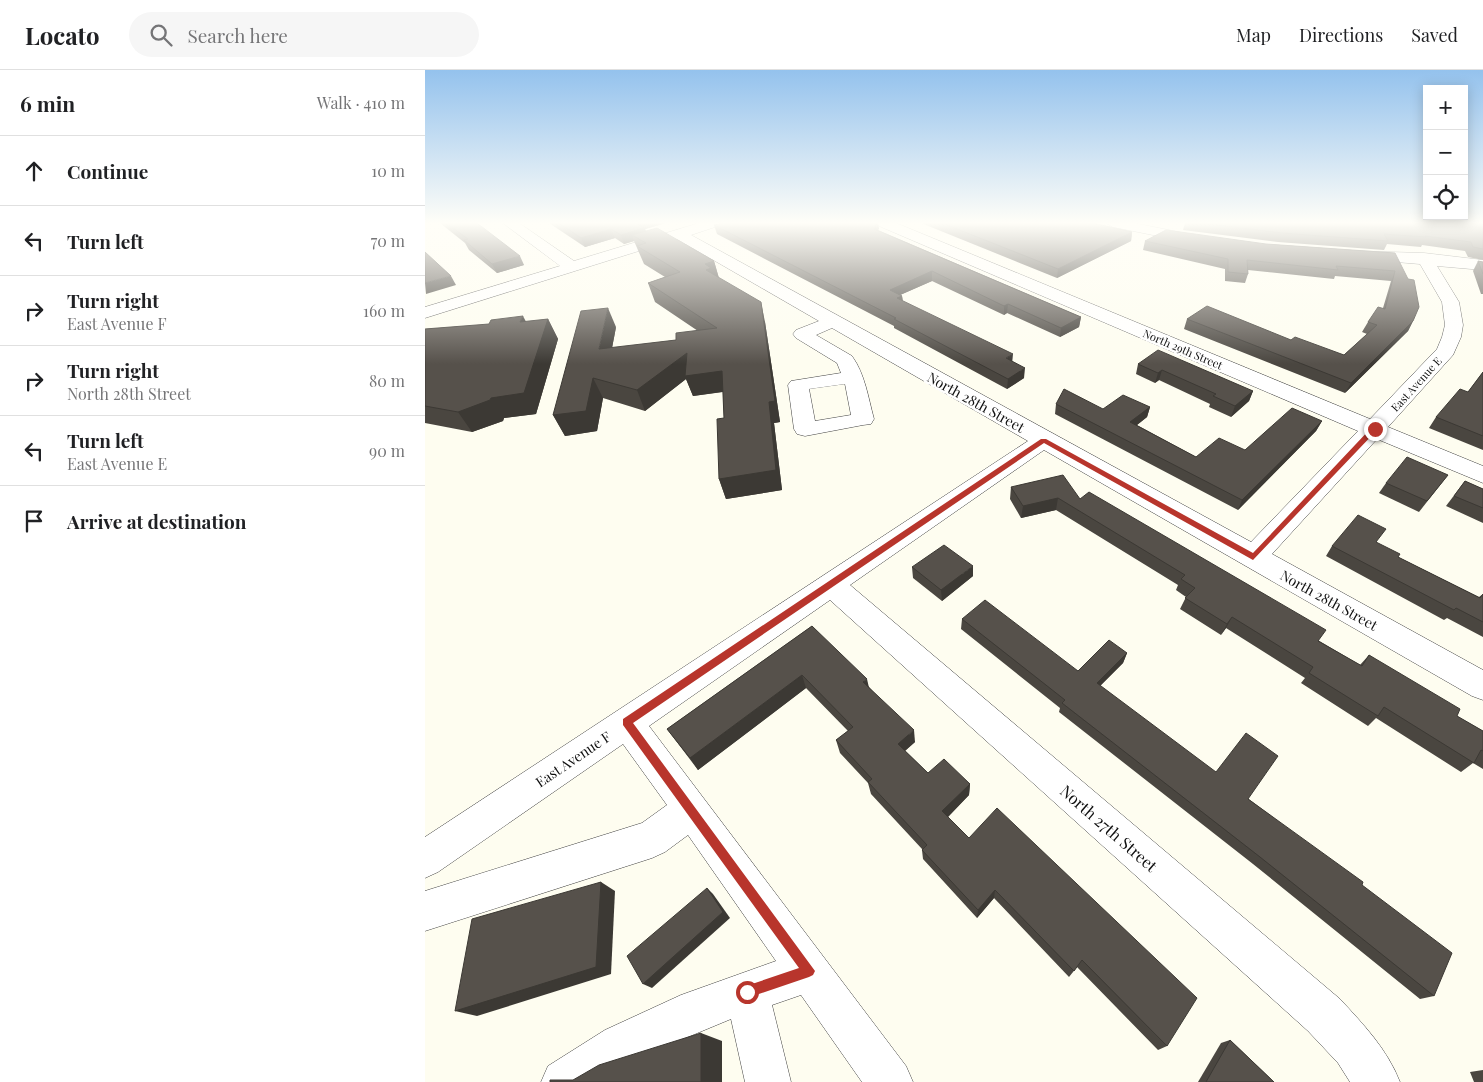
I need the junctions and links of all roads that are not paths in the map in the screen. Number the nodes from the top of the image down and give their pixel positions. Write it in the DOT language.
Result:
graph roads {
  1 [pos="561,270"];
  2 [pos="744,270"];
  3 [pos="997,270"];
  4 [pos="1432,270"];
  5 [pos="425,312"];
  6 [pos="834,321"];
  7 [pos="887,352"];
  8 [pos="1375,429"];
  9 [pos="1044,440"];
  10 [pos="1483,474"];
  11 [pos="1253,557"];
  12 [pos="830,584"];
  13 [pos="1483,686"];
  14 [pos="627,722"];
  15 [pos="691,810"];
  16 [pos="425,859"];
  17 [pos="425,911"];
  18 [pos="809,971"];
  19 [pos="747,992"];
  20 [pos="563,1082"];
  21 [pos="768,1082"];
  22 [pos="890,1082"];
  23 [pos="1377,1082"];
  1 -- 5 [label="street"];
  2 -- 6 [label="street, North 28th Street"];
  3 -- 8 [label="street, North 29th Street"];
  4 -- 8 [label="street, East Avenue E"];
  6 -- 7 [label="street, North 28th Street"];
  6 -- 7 [label="street"];
  7 -- 9 [label="street, North 28th Street"];
  8 -- 10 [label="street, North 29th Street"];
  8 -- 11 [label="street, East Avenue E"];
  9 -- 11 [label="street, North 28th Street"];
  9 -- 12 [label="street, East Avenue F"];
  11 -- 13 [label="street, North 28th Street"];
  12 -- 14 [label="street, East Avenue F"];
  12 -- 23 [label="street, North 27th Street"];
  14 -- 15 [label="street"];
  14 -- 16 [label="street, East Avenue F"];
  15 -- 17 [label="street"];
  15 -- 18 [label="street"];
  18 -- 19 [label="street"];
  18 -- 22 [label="street"];
  19 -- 20 [label="street"];
  19 -- 21 [label="street"];
}
